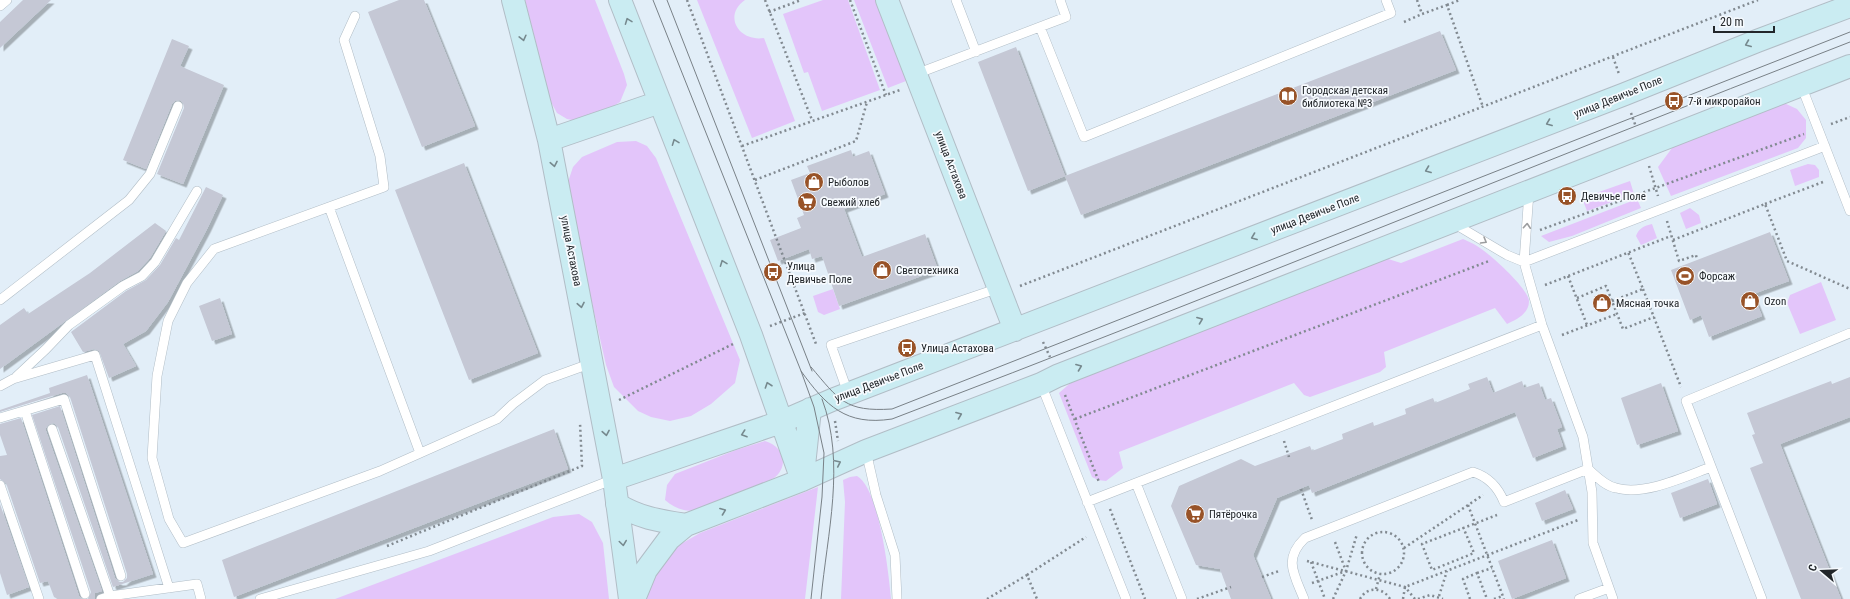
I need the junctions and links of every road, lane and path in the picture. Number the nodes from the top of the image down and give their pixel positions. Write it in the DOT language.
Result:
graph roads {
  1 [pos="7,0"];
  2 [pos="513,0"];
  3 [pos="620,0"];
  4 [pos="687,0"];
  5 [pos="765,0"];
  6 [pos="801,0"];
  7 [pos="850,0"];
  8 [pos="887,0"];
  9 [pos="956,0"];
  10 [pos="1060,0"];
  11 [pos="1386,0"];
  12 [pos="1417,0"];
  13 [pos="1460,0"];
  14 [pos="1758,0"];
  15 [pos="1447,5"];
  16 [pos="0,6"];
  17 [pos="1850,6"];
  18 [pos="770,12"];
  19 [pos="356,16"];
  20 [pos="1040,27"];
  21 [pos="976,52"];
  22 [pos="1850,66"];
  23 [pos="918,79"];
  24 [pos="1801,85"];
  25 [pos="886,95"];
  26 [pos="660,102"];
  27 [pos="867,102"];
  28 [pos="178,106"];
  29 [pos="1483,107"];
  30 [pos="1850,117"];
  31 [pos="812,120"];
  32 [pos="1818,129"];
  33 [pos="549,140"];
  34 [pos="742,146"];
  35 [pos="1825,146"];
  36 [pos="1837,177"];
  37 [pos="755,180"];
  38 [pos="1529,190"];
  39 [pos="197,191"];
  40 [pos="1765,204"];
  41 [pos="328,207"];
  42 [pos="1850,211"];
  43 [pos="1450,221"];
  44 [pos="1526,235"];
  45 [pos="1673,240"];
  46 [pos="1628,252"];
  47 [pos="1507,254"];
  48 [pos="1682,260"];
  49 [pos="1697,260"];
  50 [pos="1524,262"];
  51 [pos="1683,265"];
  52 [pos="1568,276"];
  53 [pos="1643,289"];
  54 [pos="1850,289"];
  55 [pos="1531,290"];
  56 [pos="1000,291"];
  57 [pos="1577,298"];
  58 [pos="0,300"];
  59 [pos="1612,301"];
  60 [pos="805,313"];
  61 [pos="1617,314"];
  62 [pos="1654,317"];
  63 [pos="1542,325"];
  64 [pos="1587,325"];
  65 [pos="1015,330"];
  66 [pos="1850,333"];
  67 [pos="751,335"];
  68 [pos="1548,341"];
  69 [pos="818,348"];
  70 [pos="592,362"];
  71 [pos="13,379"];
  72 [pos="1041,384"];
  73 [pos="0,386"];
  74 [pos="848,393"];
  75 [pos="1686,401"];
  76 [pos="601,409"];
  77 [pos="810,409"];
  78 [pos="25,411"];
  79 [pos="0,418"];
  80 [pos="1075,420"];
  81 [pos="781,422"];
  82 [pos="52,429"];
  83 [pos="866,450"];
  84 [pos="420,453"];
  85 [pos="1711,467"];
  86 [pos="1588,469"];
  87 [pos="614,479"];
  88 [pos="802,480"];
  89 [pos="1136,483"];
  90 [pos="0,485"];
  91 [pos="1496,487"];
  92 [pos="1301,489"];
  93 [pos="1087,502"];
  94 [pos="1504,502"];
  95 [pos="617,504"];
  96 [pos="1468,505"];
  97 [pos="1363,515"];
  98 [pos="1592,515"];
  99 [pos="1475,523"];
  100 [pos="686,525"];
  101 [pos="1464,527"];
  102 [pos="1330,528"];
  103 [pos="1098,529"];
  104 [pos="1317,533"];
  105 [pos="384,547"];
  106 [pos="1404,548"];
  107 [pos="1488,555"];
  108 [pos="1293,557"];
  109 [pos="1311,562"];
  110 [pos="1492,568"];
  111 [pos="1346,571"];
  112 [pos="1447,571"];
  113 [pos="1477,573"];
  114 [pos="1380,574"];
  115 [pos="1027,575"];
  116 [pos="121,576"];
  117 [pos="1378,580"];
  118 [pos="1318,581"];
  119 [pos="1231,587"];
  120 [pos="1405,587"];
  121 [pos="169,588"];
  122 [pos="1300,588"];
  123 [pos="1609,588"];
  124 [pos="1376,589"];
  125 [pos="85,594"];
  126 [pos="1439,596"];
  127 [pos="1504,597"];
  128 [pos="106,598"];
  129 [pos="39,599"];
  130 [pos="201,599"];
  131 [pos="260,599"];
  132 [pos="630,599"];
  133 [pos="634,599"];
  134 [pos="897,599"];
  135 [pos="987,599"];
  136 [pos="1037,599"];
  137 [pos="1126,599"];
  138 [pos="1182,599"];
  139 [pos="1197,599"];
  140 [pos="1304,599"];
  141 [pos="1325,599"];
  142 [pos="1333,599"];
  143 [pos="1360,599"];
  144 [pos="1390,599"];
  145 [pos="1403,599"];
  146 [pos="1417,599"];
  147 [pos="1443,599"];
  148 [pos="1470,599"];
  149 [pos="1487,599"];
  150 [pos="1494,599"];
  151 [pos="1579,599"];
  152 [pos="1614,599"];
  153 [pos="1762,599"];
  1 -- 16 [label="lane"];
  2 -- 33 [label="main road, улица Астахова, one-way"];
  26 -- 3 [label="main road, one-way"];
  4 -- 34 [label="path"];
  5 -- 18 [label="path"];
  6 -- 18 [label="path"];
  7 -- 25 [label="path"];
  8 -- 23 [label="main road, улица Астахова"];
  9 -- 21 [label="lane"];
  10 -- 20 [label="lane"];
  11 -- 20 [label="lane"];
  12 -- 15 [label="path"];
  13 -- 15 [label="path"];
  14 -- 29 [label="path"];
  15 -- 29 [label="path"];
  17 -- 65 [label="main road, улица Девичье Поле, one-way"];
  18 -- 31 [label="path"];
  19 -- 41 [label="lane"];
  20 -- 21 [label="lane"];
  21 -- 23 [label="lane"];
  22 -- 24 [label="main road"];
  23 -- 25 [label="path"];
  23 -- 56 [label="main road, улица Астахова"];
  24 -- 32 [label="lane"];
  24 -- 38 [label="main road"];
  25 -- 27 [label="path"];
  26 -- 33 [label="main road"];
  67 -- 26 [label="main road, one-way"];
  27 -- 31 [label="path"];
  27 -- 37 [label="path"];
  28 -- 58 [label="lane"];
  29 -- 56 [label="path"];
  30 -- 32 [label="path"];
  31 -- 34 [label="path"];
  32 -- 35 [label="lane"];
  32 -- 44 [label="path"];
  33 -- 70 [label="main road, улица Астахова, one-way"];
  34 -- 37 [label="path"];
  35 -- 36 [label="lane"];
  35 -- 50 [label="lane"];
  36 -- 40 [label="path"];
  36 -- 42 [label="lane"];
  37 -- 60 [label="path"];
  38 -- 43 [label="main road"];
  44 -- 38 [label="lane, one-way"];
  39 -- 71 [label="lane"];
  40 -- 45 [label="path"];
  40 -- 54 [label="path"];
  41 -- 84 [label="lane"];
  41 -- 84 [label="lane"];
  43 -- 47 [label="lane, one-way"];
  72 -- 43 [label="main road, one-way"];
  44 -- 50 [label="lane"];
  45 -- 46 [label="path"];
  45 -- 48 [label="path"];
  46 -- 52 [label="path"];
  46 -- 53 [label="path"];
  47 -- 50 [label="lane"];
  47 -- 80 [label="path"];
  48 -- 49 [label="path"];
  48 -- 51 [label="path"];
  50 -- 55 [label="lane"];
  52 -- 55 [label="path"];
  52 -- 57 [label="path"];
  53 -- 59 [label="path"];
  53 -- 62 [label="path"];
  55 -- 63 [label="lane"];
  56 -- 65 [label="main road, улица Астахова"];
  56 -- 74 [label="lane"];
  57 -- 59 [label="path"];
  57 -- 64 [label="path"];
  59 -- 61 [label="path"];
  60 -- 67 [label="path"];
  60 -- 69 [label="path"];
  61 -- 62 [label="path"];
  61 -- 64 [label="path"];
  62 -- 75 [label="path"];
  63 -- 68 [label="lane"];
  63 -- 89 [label="lane"];
  64 -- 68 [label="path"];
  65 -- 74 [label="main road, улица Девичье Поле"];
  66 -- 75 [label="lane"];
  67 -- 76 [label="path"];
  81 -- 67 [label="main road, one-way"];
  68 -- 86 [label="lane"];
  70 -- 76 [label="main road, улица Астахова"];
  70 -- 84 [label="lane"];
  71 -- 73 [label="lane"];
  71 -- 121 [label="lane"];
  83 -- 72 [label="main road, one-way"];
  72 -- 93 [label="lane"];
  74 -- 77 [label="main road, улица Девичье Поле"];
  75 -- 85 [label="lane"];
  76 -- 87 [label="main road, улица Астахова, one-way"];
  76 -- 105 [label="path"];
  77 -- 81 [label="main road, улица Девичье Поле"];
  77 -- 88 [label="main road"];
  78 -- 79 [label="lane"];
  78 -- 116 [label="lane"];
  78 -- 125 [label="lane"];
  81 -- 87 [label="main road, улица Девичье Поле, one-way"];
  81 -- 88 [label="main road"];
  82 -- 128 [label="lane"];
  88 -- 83 [label="main road, one-way"];
  83 -- 134 [label="lane"];
  85 -- 86 [label="lane"];
  85 -- 153 [label="lane"];
  86 -- 94 [label="lane"];
  86 -- 98 [label="lane"];
  87 -- 95 [label="main road, улица Астахова"];
  87 -- 131 [label="lane"];
  100 -- 88 [label="main road, one-way"];
  89 -- 93 [label="lane"];
  89 -- 138 [label="lane"];
  90 -- 129 [label="lane"];
  91 -- 94 [label="lane"];
  91 -- 96 [label="path"];
  91 -- 97 [label="lane"];
  92 -- 104 [label="path"];
  93 -- 103 [label="lane"];
  94 -- 99 [label="path"];
  95 -- 100 [label="main road"];
  95 -- 132 [label="main road, улица Астахова, one-way"];
  96 -- 99 [label="path"];
  96 -- 106 [label="path"];
  97 -- 102 [label="lane"];
  97 -- 111 [label="path"];
  98 -- 107 [label="path"];
  98 -- 123 [label="lane"];
  99 -- 101 [label="path"];
  99 -- 107 [label="path"];
  100 -- 133 [label="main road"];
  101 -- 101 [label="path"];
  102 -- 104 [label="lane"];
  102 -- 111 [label="path"];
  103 -- 115 [label="path"];
  103 -- 137 [label="lane"];
  104 -- 108 [label="lane"];
  106 -- 114 [label="path"];
  106 -- 114 [label="path"];
  107 -- 110 [label="path"];
  107 -- 112 [label="path"];
  108 -- 109 [label="path"];
  108 -- 122 [label="lane"];
  109 -- 111 [label="path"];
  109 -- 118 [label="path"];
  110 -- 113 [label="path"];
  110 -- 127 [label="path"];
  111 -- 117 [label="path"];
  111 -- 118 [label="path"];
  111 -- 142 [label="path"];
  112 -- 120 [label="path"];
  112 -- 126 [label="path"];
  113 -- 148 [label="path"];
  113 -- 149 [label="path"];
  114 -- 117 [label="path"];
  115 -- 135 [label="path"];
  115 -- 136 [label="path"];
  117 -- 120 [label="path"];
  117 -- 124 [label="path"];
  118 -- 122 [label="path"];
  118 -- 141 [label="path"];
  119 -- 139 [label="path"];
  120 -- 145 [label="path"];
  120 -- 146 [label="path"];
  121 -- 128 [label="lane"];
  121 -- 130 [label="lane"];
  122 -- 140 [label="lane"];
  123 -- 151 [label="lane"];
  123 -- 152 [label="lane"];
  124 -- 143 [label="path"];
  124 -- 144 [label="path"];
  126 -- 146 [label="path"];
  126 -- 147 [label="path"];
  127 -- 150 [label="path"];
}
